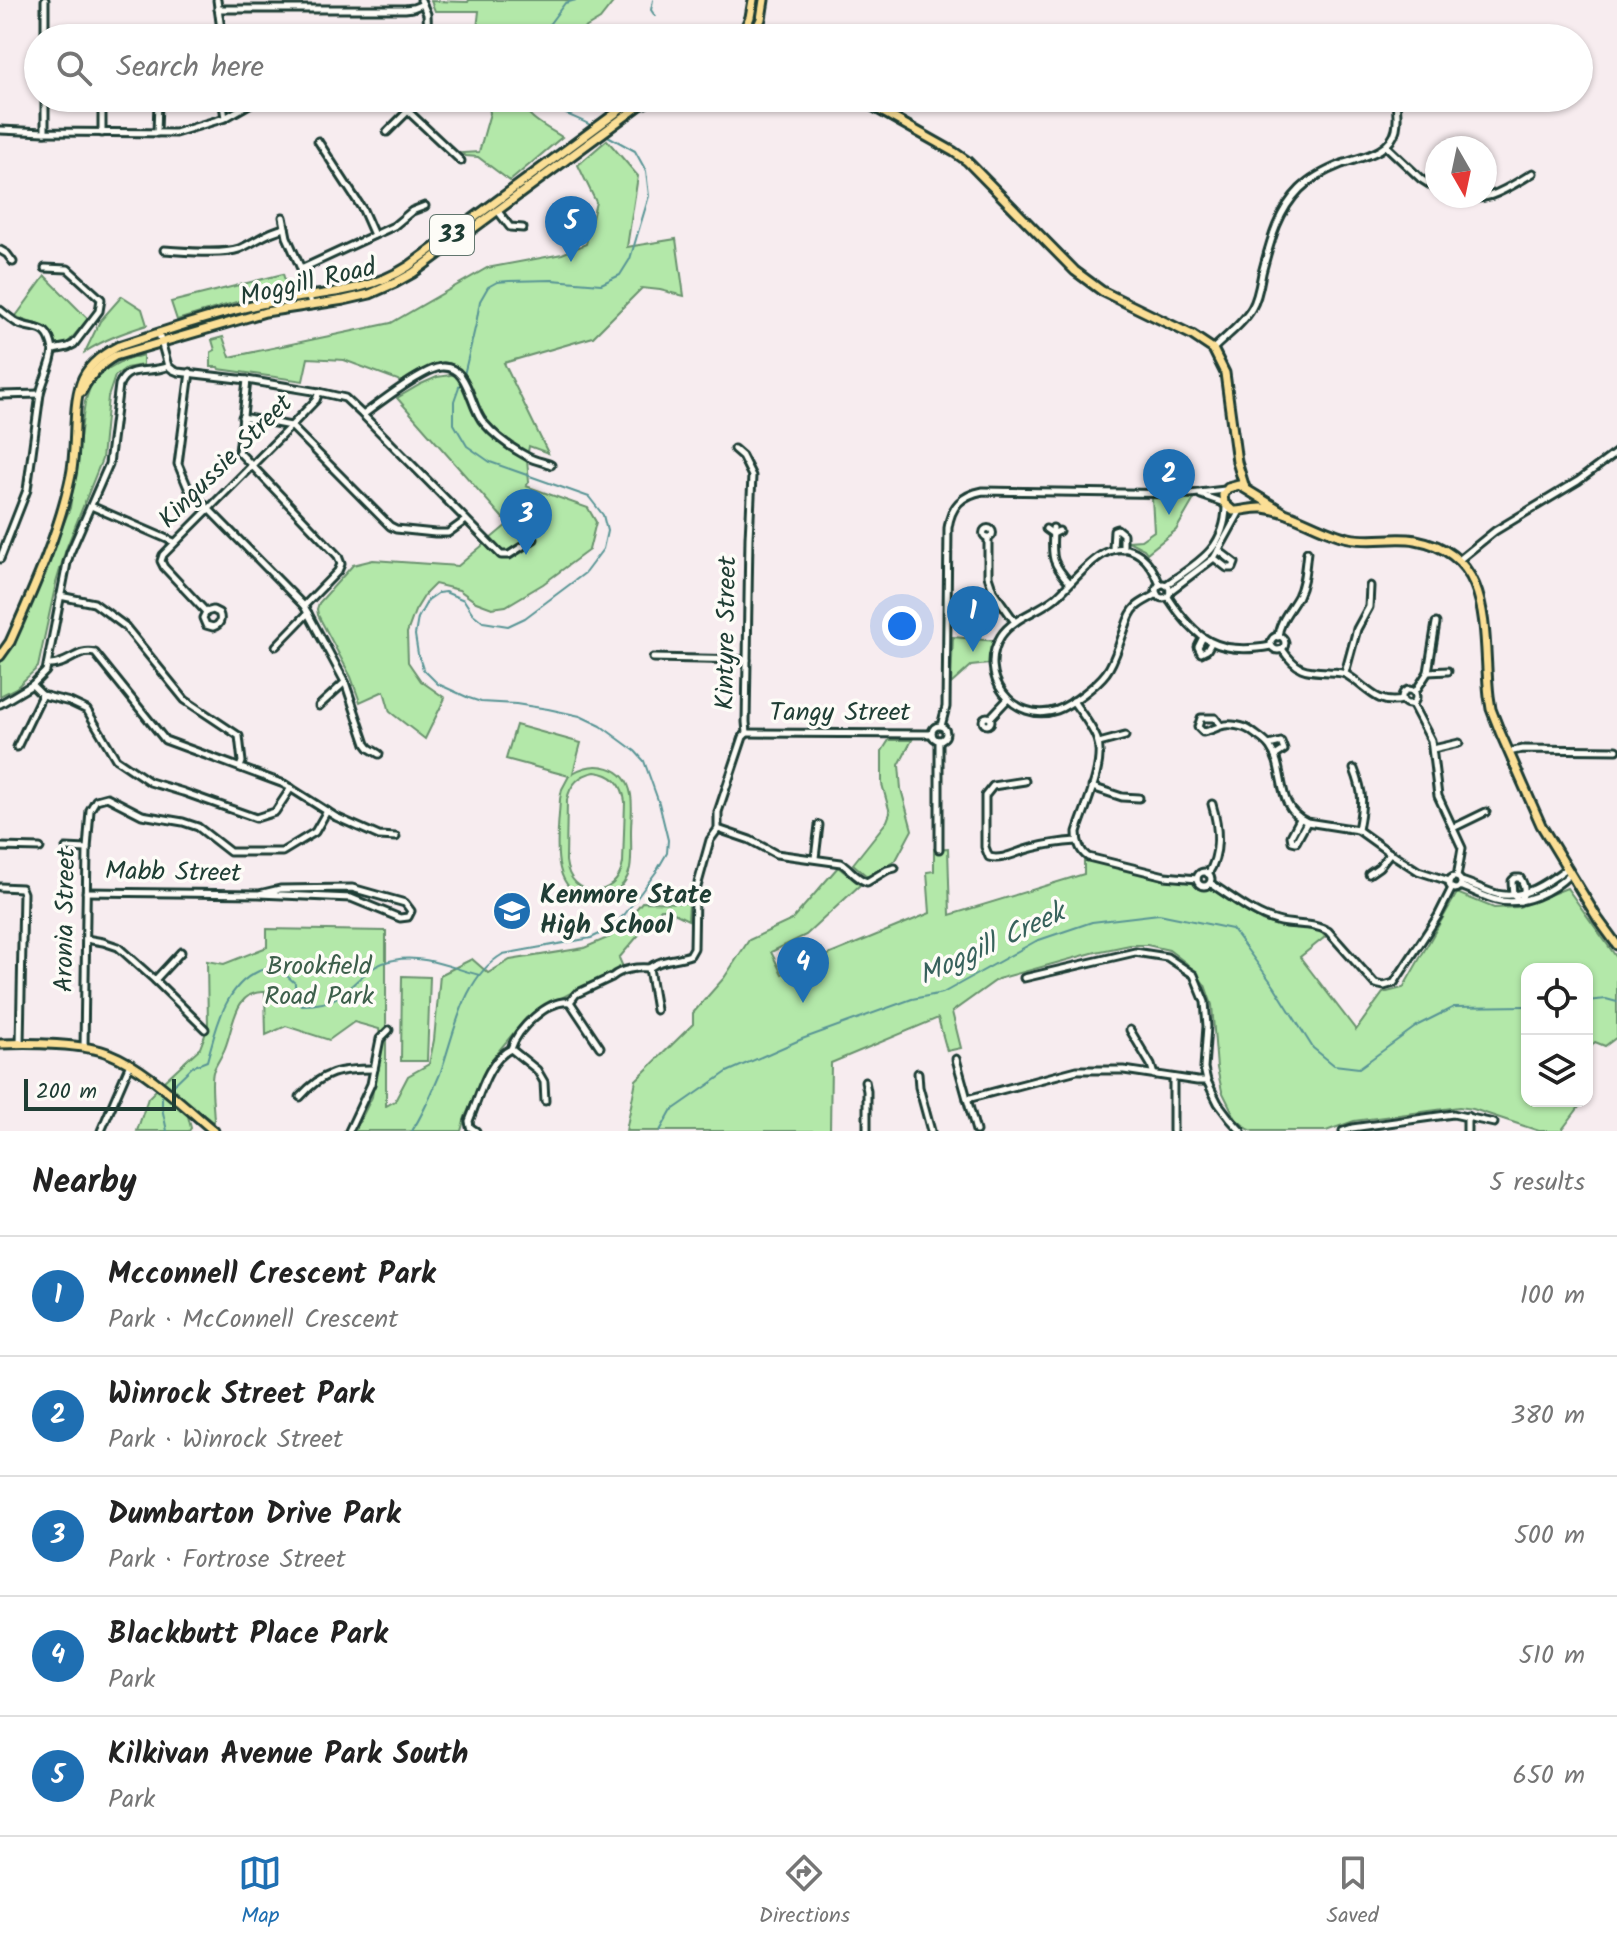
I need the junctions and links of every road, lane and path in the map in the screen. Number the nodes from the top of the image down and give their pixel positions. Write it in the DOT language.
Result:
graph roads {
  1 [pos="45,0"];
  2 [pos="217,0"];
  3 [pos="753,0"];
  4 [pos="764,0"];
  5 [pos="420,1"];
  6 [pos="218,9"];
  7 [pos="45,24"];
  8 [pos="220,24"];
  9 [pos="427,24"];
  10 [pos="747,24"];
  11 [pos="759,24"];
  12 [pos="45,112"];
  13 [pos="102,112"];
  14 [pos="158,112"];
  15 [pos="224,112"];
  16 [pos="236,112"];
  17 [pos="407,112"];
  18 [pos="409,112"];
  19 [pos="625,112"];
  20 [pos="883,112"];
  21 [pos="1397,112"];
  22 [pos="620,114"];
  23 [pos="225,118"];
  24 [pos="0,130"];
  25 [pos="45,132"];
  26 [pos="387,132"];
  27 [pos="102,133"];
  28 [pos="157,133"];
  29 [pos="318,141"];
  30 [pos="1386,146"];
  31 [pos="461,161"];
  32 [pos="1533,173"];
  33 [pos="1425,182"];
  34 [pos="1497,194"];
  35 [pos="425,206"];
  36 [pos="495,207"];
  37 [pos="283,217"];
  38 [pos="285,228"];
  39 [pos="523,228"];
  40 [pos="374,235"];
  41 [pos="0,250"];
  42 [pos="164,250"];
  43 [pos="13,262"];
  44 [pos="45,268"];
  45 [pos="301,269"];
  46 [pos="309,296"];
  47 [pos="311,305"];
  48 [pos="0,310"];
  49 [pos="160,338"];
  50 [pos="1213,349"];
  51 [pos="53,350"];
  52 [pos="168,366"];
  53 [pos="190,372"];
  54 [pos="247,380"];
  55 [pos="319,392"];
  56 [pos="40,394"];
  57 [pos="0,395"];
  58 [pos="363,415"];
  59 [pos="242,417"];
  60 [pos="291,426"];
  61 [pos="734,449"];
  62 [pos="1617,452"];
  63 [pos="1237,462"];
  64 [pos="551,465"];
  65 [pos="251,466"];
  66 [pos="1229,488"];
  67 [pos="1246,490"];
  68 [pos="1196,493"];
  69 [pos="1225,505"];
  70 [pos="91,506"];
  71 [pos="208,508"];
  72 [pos="1243,510"];
  73 [pos="1285,513"];
  74 [pos="466,520"];
  75 [pos="1053,530"];
  76 [pos="988,537"];
  77 [pos="534,539"];
  78 [pos="174,542"];
  79 [pos="1113,549"];
  80 [pos="1123,549"];
  81 [pos="1216,550"];
  82 [pos="1307,552"];
  83 [pos="1,556"];
  84 [pos="1214,558"];
  85 [pos="1459,560"];
  86 [pos="1070,583"];
  87 [pos="1370,586"];
  88 [pos="1166,590"];
  89 [pos="1157,594"];
  90 [pos="60,596"];
  91 [pos="304,606"];
  92 [pos="206,612"];
  93 [pos="308,613"];
  94 [pos="1015,622"];
  95 [pos="1436,623"];
  96 [pos="1278,637"];
  97 [pos="1202,638"];
  98 [pos="1211,643"];
  99 [pos="276,646"];
  100 [pos="1271,646"];
  101 [pos="1282,649"];
  102 [pos="0,656"];
  103 [pos="653,658"];
  104 [pos="747,660"];
  105 [pos="49,665"];
  106 [pos="1448,671"];
  107 [pos="1428,672"];
  108 [pos="1345,673"];
  109 [pos="345,682"];
  110 [pos="32,685"];
  111 [pos="1415,692"];
  112 [pos="42,695"];
  113 [pos="1007,700"];
  114 [pos="1402,700"];
  115 [pos="1073,701"];
  116 [pos="0,704"];
  117 [pos="1412,704"];
  118 [pos="319,706"];
  119 [pos="990,718"];
  120 [pos="941,726"];
  121 [pos="1221,726"];
  122 [pos="747,733"];
  123 [pos="932,734"];
  124 [pos="1125,736"];
  125 [pos="939,740"];
  126 [pos="1098,743"];
  127 [pos="1459,743"];
  128 [pos="1269,745"];
  129 [pos="17,747"];
  130 [pos="1433,749"];
  131 [pos="1617,750"];
  132 [pos="1509,752"];
  133 [pos="379,754"];
  134 [pos="1275,756"];
  135 [pos="240,767"];
  136 [pos="1354,769"];
  137 [pos="1025,781"];
  138 [pos="1092,787"];
  139 [pos="291,788"];
  140 [pos="1139,798"];
  141 [pos="1212,804"];
  142 [pos="327,811"];
  143 [pos="1486,812"];
  144 [pos="819,825"];
  145 [pos="1453,828"];
  146 [pos="718,829"];
  147 [pos="1358,830"];
  148 [pos="396,837"];
  149 [pos="1077,841"];
  150 [pos="0,847"];
  151 [pos="40,848"];
  152 [pos="66,848"];
  153 [pos="87,849"];
  154 [pos="939,849"];
  155 [pos="1390,853"];
  156 [pos="815,858"];
  157 [pos="895,868"];
  158 [pos="1569,871"];
  159 [pos="1208,874"];
  160 [pos="1369,874"];
  161 [pos="1197,879"];
  162 [pos="1449,881"];
  163 [pos="1459,881"];
  164 [pos="1210,883"];
  165 [pos="0,887"];
  166 [pos="1452,888"];
  167 [pos="86,892"];
  168 [pos="1525,893"];
  169 [pos="259,894"];
  170 [pos="1513,895"];
  171 [pos="1520,901"];
  172 [pos="86,939"];
  173 [pos="1617,945"];
  174 [pos="181,952"];
  175 [pos="649,968"];
  176 [pos="1024,978"];
  177 [pos="155,980"];
  178 [pos="570,1002"];
  179 [pos="656,1010"];
  180 [pos="205,1029"];
  181 [pos="389,1030"];
  182 [pos="1130,1030"];
  183 [pos="0,1044"];
  184 [pos="20,1044"];
  185 [pos="84,1047"];
  186 [pos="600,1047"];
  187 [pos="511,1049"];
  188 [pos="956,1059"];
  189 [pos="130,1064"];
  190 [pos="374,1069"];
  191 [pos="918,1073"];
  192 [pos="1154,1075"];
  193 [pos="1173,1078"];
  194 [pos="865,1081"];
  195 [pos="1207,1081"];
  196 [pos="300,1097"];
  197 [pos="967,1099"];
  198 [pos="545,1101"];
  199 [pos="1467,1116"];
  200 [pos="1494,1123"];
  201 [pos="473,1129"];
  202 [pos="101,1131"];
  203 [pos="214,1131"];
  204 [pos="349,1131"];
  205 [pos="867,1131"];
  206 [pos="931,1131"];
  207 [pos="976,1131"];
  208 [pos="1173,1131"];
  209 [pos="1241,1131"];
  210 [pos="1343,1131"];
  211 [pos="1467,1131"];
  1 -- 7 [label="street"];
  2 -- 6 [label="street"];
  3 -- 10 [label="main road"];
  4 -- 11 [label="main road"];
  5 -- 6 [label="street"];
  5 -- 9 [label="street"];
  6 -- 8 [label="street"];
  12 -- 25 [label="street"];
  13 -- 27 [label="street"];
  14 -- 28 [label="street"];
  15 -- 23 [label="street"];
  16 -- 23 [label="street"];
  17 -- 26 [label="street"];
  18 -- 31 [label="street"];
  19 -- 22 [label="main road, Moggill Road / 33"];
  20 -- 50 [label="main road"];
  21 -- 30 [label="street"];
  22 -- 36 [label="main road, Moggill Road / 33"];
  23 -- 28 [label="street"];
  24 -- 25 [label="street"];
  25 -- 27 [label="street"];
  27 -- 28 [label="street"];
  29 -- 40 [label="street"];
  30 -- 33 [label="street"];
  30 -- 50 [label="street"];
  32 -- 34 [label="street"];
  35 -- 40 [label="street"];
  36 -- 39 [label="street"];
  36 -- 46 [label="main road, Moggill Road / 33"];
  36 -- 47 [label="main road, Moggill Road / 33"];
  37 -- 38 [label="street"];
  38 -- 42 [label="street"];
  38 -- 45 [label="street"];
  40 -- 45 [label="street"];
  41 -- 43 [label="street"];
  44 -- 51 [label="street"];
  45 -- 46 [label="street"];
  46 -- 47 [label="street"];
  46 -- 49 [label="main road, Moggill Road / 33"];
  47 -- 49 [label="main road, Moggill Road / 33"];
  48 -- 51 [label="street"];
  49 -- 52 [label="street"];
  49 -- 102 [label="main road, Moggill Road / 33"];
  50 -- 63 [label="main road"];
  51 -- 56 [label="street"];
  52 -- 53 [label="street"];
  52 -- 70 [label="street"];
  53 -- 54 [label="street"];
  53 -- 71 [label="street"];
  54 -- 55 [label="street"];
  54 -- 59 [label="street"];
  55 -- 58 [label="street"];
  55 -- 60 [label="street, Kingussie Street"];
  56 -- 57 [label="street"];
  56 -- 83 [label="street"];
  58 -- 64 [label="street"];
  58 -- 74 [label="street"];
  59 -- 60 [label="street"];
  59 -- 65 [label="street"];
  60 -- 65 [label="street, Kingussie Street"];
  60 -- 74 [label="street"];
  61 -- 104 [label="street, Kintyre Street"];
  62 -- 85 [label="street"];
  63 -- 66 [label="main road"];
  63 -- 67 [label="main road"];
  65 -- 71 [label="street, Kingussie Street"];
  65 -- 91 [label="street"];
  66 -- 67 [label="main road"];
  66 -- 68 [label="street"];
  66 -- 69 [label="main road"];
  67 -- 72 [label="main road"];
  67 -- 73 [label="main road"];
  68 -- 69 [label="street"];
  68 -- 120 [label="street"];
  69 -- 72 [label="main road"];
  69 -- 81 [label="street"];
  70 -- 78 [label="street"];
  70 -- 90 [label="street"];
  71 -- 78 [label="street, Kingussie Street"];
  71 -- 91 [label="street"];
  72 -- 73 [label="main road"];
  72 -- 81 [label="street"];
  73 -- 85 [label="main road"];
  74 -- 77 [label="street"];
  75 -- 86 [label="street"];
  76 -- 94 [label="street"];
  78 -- 92 [label="street, Kingussie Street"];
  79 -- 80 [label="street"];
  79 -- 80 [label="street"];
  79 -- 86 [label="street"];
  80 -- 88 [label="street"];
  81 -- 84 [label="street"];
  81 -- 84 [label="street"];
  81 -- 88 [label="street"];
  82 -- 96 [label="street"];
  84 -- 88 [label="street"];
  85 -- 132 [label="main road"];
  86 -- 94 [label="street"];
  87 -- 108 [label="street"];
  88 -- 89 [label="street"];
  88 -- 89 [label="street"];
  88 -- 97 [label="street"];
  89 -- 115 [label="street"];
  90 -- 105 [label="street"];
  90 -- 135 [label="street"];
  91 -- 93 [label="street"];
  93 -- 99 [label="street"];
  93 -- 109 [label="street"];
  94 -- 113 [label="street"];
  95 -- 107 [label="street"];
  96 -- 100 [label="street"];
  96 -- 101 [label="street"];
  97 -- 98 [label="street"];
  97 -- 98 [label="street"];
  98 -- 100 [label="street"];
  100 -- 101 [label="street"];
  101 -- 108 [label="street"];
  103 -- 104 [label="street"];
  104 -- 122 [label="street, Kintyre Street"];
  105 -- 110 [label="street"];
  105 -- 135 [label="street"];
  106 -- 107 [label="street"];
  107 -- 111 [label="street"];
  108 -- 114 [label="street"];
  109 -- 118 [label="street"];
  109 -- 133 [label="street"];
  110 -- 112 [label="street"];
  110 -- 116 [label="street"];
  111 -- 114 [label="street"];
  111 -- 117 [label="street"];
  112 -- 129 [label="street"];
  112 -- 139 [label="street"];
  113 -- 115 [label="street"];
  113 -- 119 [label="street"];
  114 -- 117 [label="street"];
  115 -- 126 [label="street"];
  117 -- 130 [label="street"];
  120 -- 123 [label="street"];
  120 -- 125 [label="street"];
  121 -- 128 [label="street"];
  122 -- 123 [label="street, Tangy Street"];
  122 -- 146 [label="street, Kintyre Street"];
  123 -- 125 [label="street"];
  124 -- 126 [label="street"];
  125 -- 154 [label="street"];
  126 -- 138 [label="street"];
  127 -- 130 [label="street"];
  128 -- 134 [label="street"];
  128 -- 134 [label="street"];
  130 -- 145 [label="street"];
  131 -- 132 [label="street"];
  132 -- 158 [label="main road"];
  134 -- 147 [label="street"];
  135 -- 139 [label="street"];
  136 -- 147 [label="street"];
  137 -- 149 [label="street"];
  138 -- 140 [label="street"];
  138 -- 149 [label="street"];
  139 -- 142 [label="street"];
  141 -- 159 [label="street"];
  142 -- 148 [label="street"];
  142 -- 153 [label="street, Aronia Street"];
  143 -- 145 [label="street"];
  144 -- 156 [label="street"];
  145 -- 163 [label="street"];
  146 -- 156 [label="street"];
  146 -- 175 [label="street, Kintyre Street"];
  147 -- 155 [label="street"];
  149 -- 161 [label="street"];
  150 -- 151 [label="street"];
  152 -- 153 [label="street"];
  153 -- 167 [label="street, Aronia Street"];
  155 -- 160 [label="street"];
  155 -- 162 [label="street"];
  156 -- 157 [label="street"];
  158 -- 168 [label="street"];
  158 -- 171 [label="street"];
  158 -- 173 [label="main road"];
  159 -- 161 [label="street"];
  159 -- 164 [label="street"];
  161 -- 164 [label="street"];
  162 -- 163 [label="street"];
  162 -- 166 [label="street"];
  163 -- 166 [label="street"];
  163 -- 170 [label="street"];
  163 -- 171 [label="street"];
  164 -- 166 [label="street"];
  165 -- 184 [label="street"];
  167 -- 169 [label="street, Mabb Street"];
  167 -- 172 [label="street, Aronia Street"];
  168 -- 170 [label="street"];
  168 -- 170 [label="street"];
  168 -- 171 [label="street"];
  169 -- 169 [label="street, Mabb Street"];
  170 -- 171 [label="street"];
  172 -- 177 [label="street"];
  172 -- 185 [label="street, Aronia Street"];
  174 -- 177 [label="street"];
  175 -- 178 [label="street"];
  175 -- 179 [label="street"];
  176 -- 195 [label="street"];
  177 -- 180 [label="street"];
  178 -- 186 [label="street"];
  178 -- 187 [label="street"];
  181 -- 190 [label="street"];
  182 -- 192 [label="street"];
  183 -- 184 [label="main road"];
  184 -- 185 [label="main road"];
  185 -- 189 [label="main road"];
  187 -- 198 [label="street"];
  187 -- 201 [label="street"];
  188 -- 197 [label="street"];
  189 -- 202 [label="street"];
  189 -- 203 [label="main road"];
  190 -- 196 [label="street"];
  190 -- 204 [label="street"];
  191 -- 206 [label="street"];
  192 -- 193 [label="street"];
  192 -- 197 [label="street"];
  193 -- 195 [label="street"];
  193 -- 208 [label="street"];
  194 -- 205 [label="street"];
  195 -- 209 [label="street"];
  197 -- 207 [label="street"];
  199 -- 200 [label="street"];
  199 -- 210 [label="street"];
  199 -- 211 [label="street"];
}
